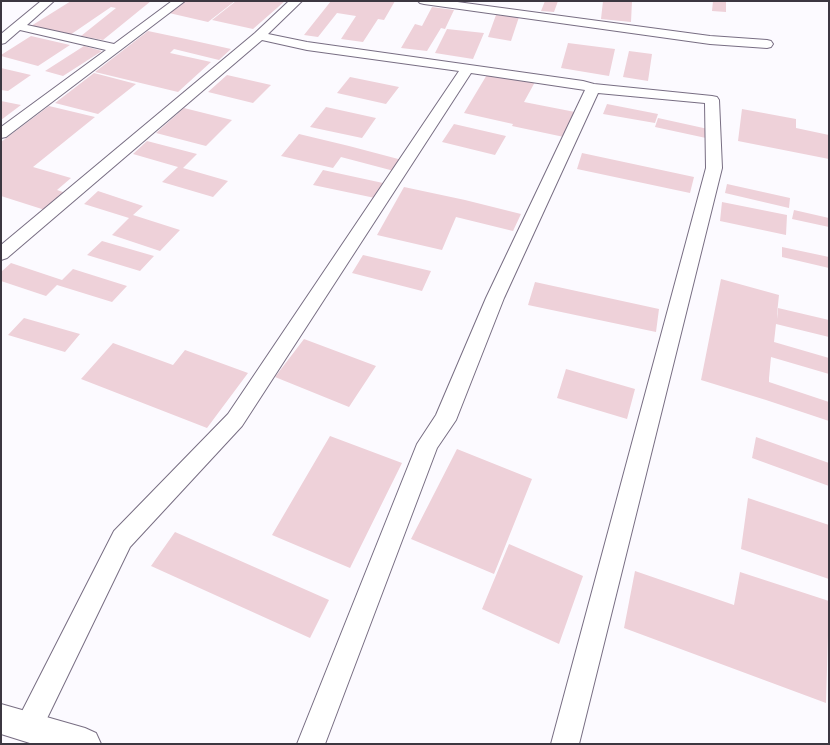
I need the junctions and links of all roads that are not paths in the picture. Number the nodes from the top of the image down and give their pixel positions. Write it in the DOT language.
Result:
graph roads {
  1 [pos="48,1"];
  2 [pos="179,1"];
  3 [pos="296,1"];
  4 [pos="424,1"];
  5 [pos="17,26"];
  6 [pos="259,36"];
  7 [pos="3,37"];
  8 [pos="766,44"];
  9 [pos="116,48"];
  10 [pos="467,69"];
  11 [pos="593,88"];
  12 [pos="1,134"];
  13 [pos="1,254"];
  14 [pos="14,723"];
  15 [pos="85,744"];
  16 [pos="311,744"];
  17 [pos="565,744"];
  1 -- 5 [label="street"];
  2 -- 9 [label="street"];
  3 -- 6 [label="street"];
  4 -- 8 [label="street"];
  5 -- 7 [label="street"];
  5 -- 9 [label="street"];
  6 -- 10 [label="street"];
  6 -- 13 [label="street"];
  9 -- 12 [label="street"];
  10 -- 11 [label="street"];
  10 -- 14 [label="street"];
  11 -- 16 [label="street"];
  11 -- 17 [label="street"];
  14 -- 15 [label="main road"];
}
